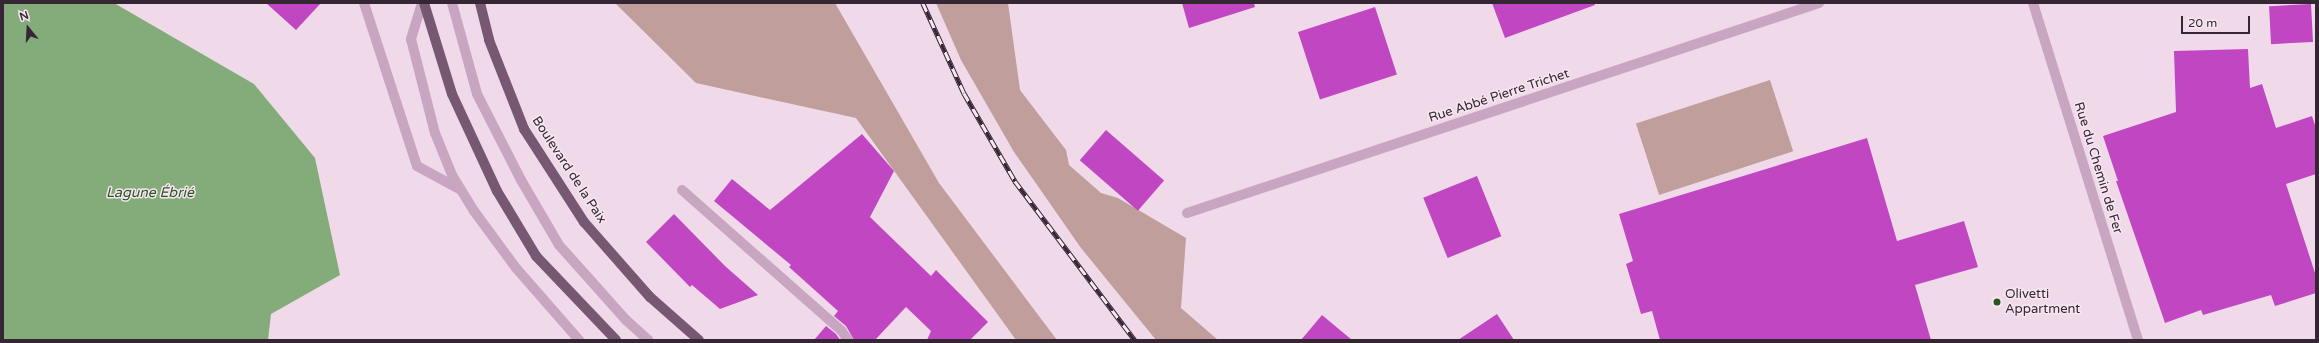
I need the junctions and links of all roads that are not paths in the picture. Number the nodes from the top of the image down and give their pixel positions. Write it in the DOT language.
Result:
graph roads {
  1 [pos="364,3"];
  2 [pos="423,3"];
  3 [pos="452,3"];
  4 [pos="480,3"];
  5 [pos="1819,3"];
  6 [pos="2033,3"];
  7 [pos="461,190"];
  8 [pos="682,190"];
  9 [pos="1188,213"];
  10 [pos="579,340"];
  11 [pos="616,340"];
  12 [pos="648,340"];
  13 [pos="699,340"];
  14 [pos="848,340"];
  15 [pos="2138,340"];
  1 -- 7 [label="street"];
  2 -- 7 [label="street"];
  2 -- 11 [label="main road"];
  3 -- 12 [label="street"];
  4 -- 13 [label="main road, Boulevard de la Paix"];
  5 -- 9 [label="street, Rue Abbé Pierre Trichet"];
  6 -- 15 [label="street, Rue du Chemin de Fer"];
  7 -- 10 [label="street"];
  8 -- 14 [label="street"];
}
